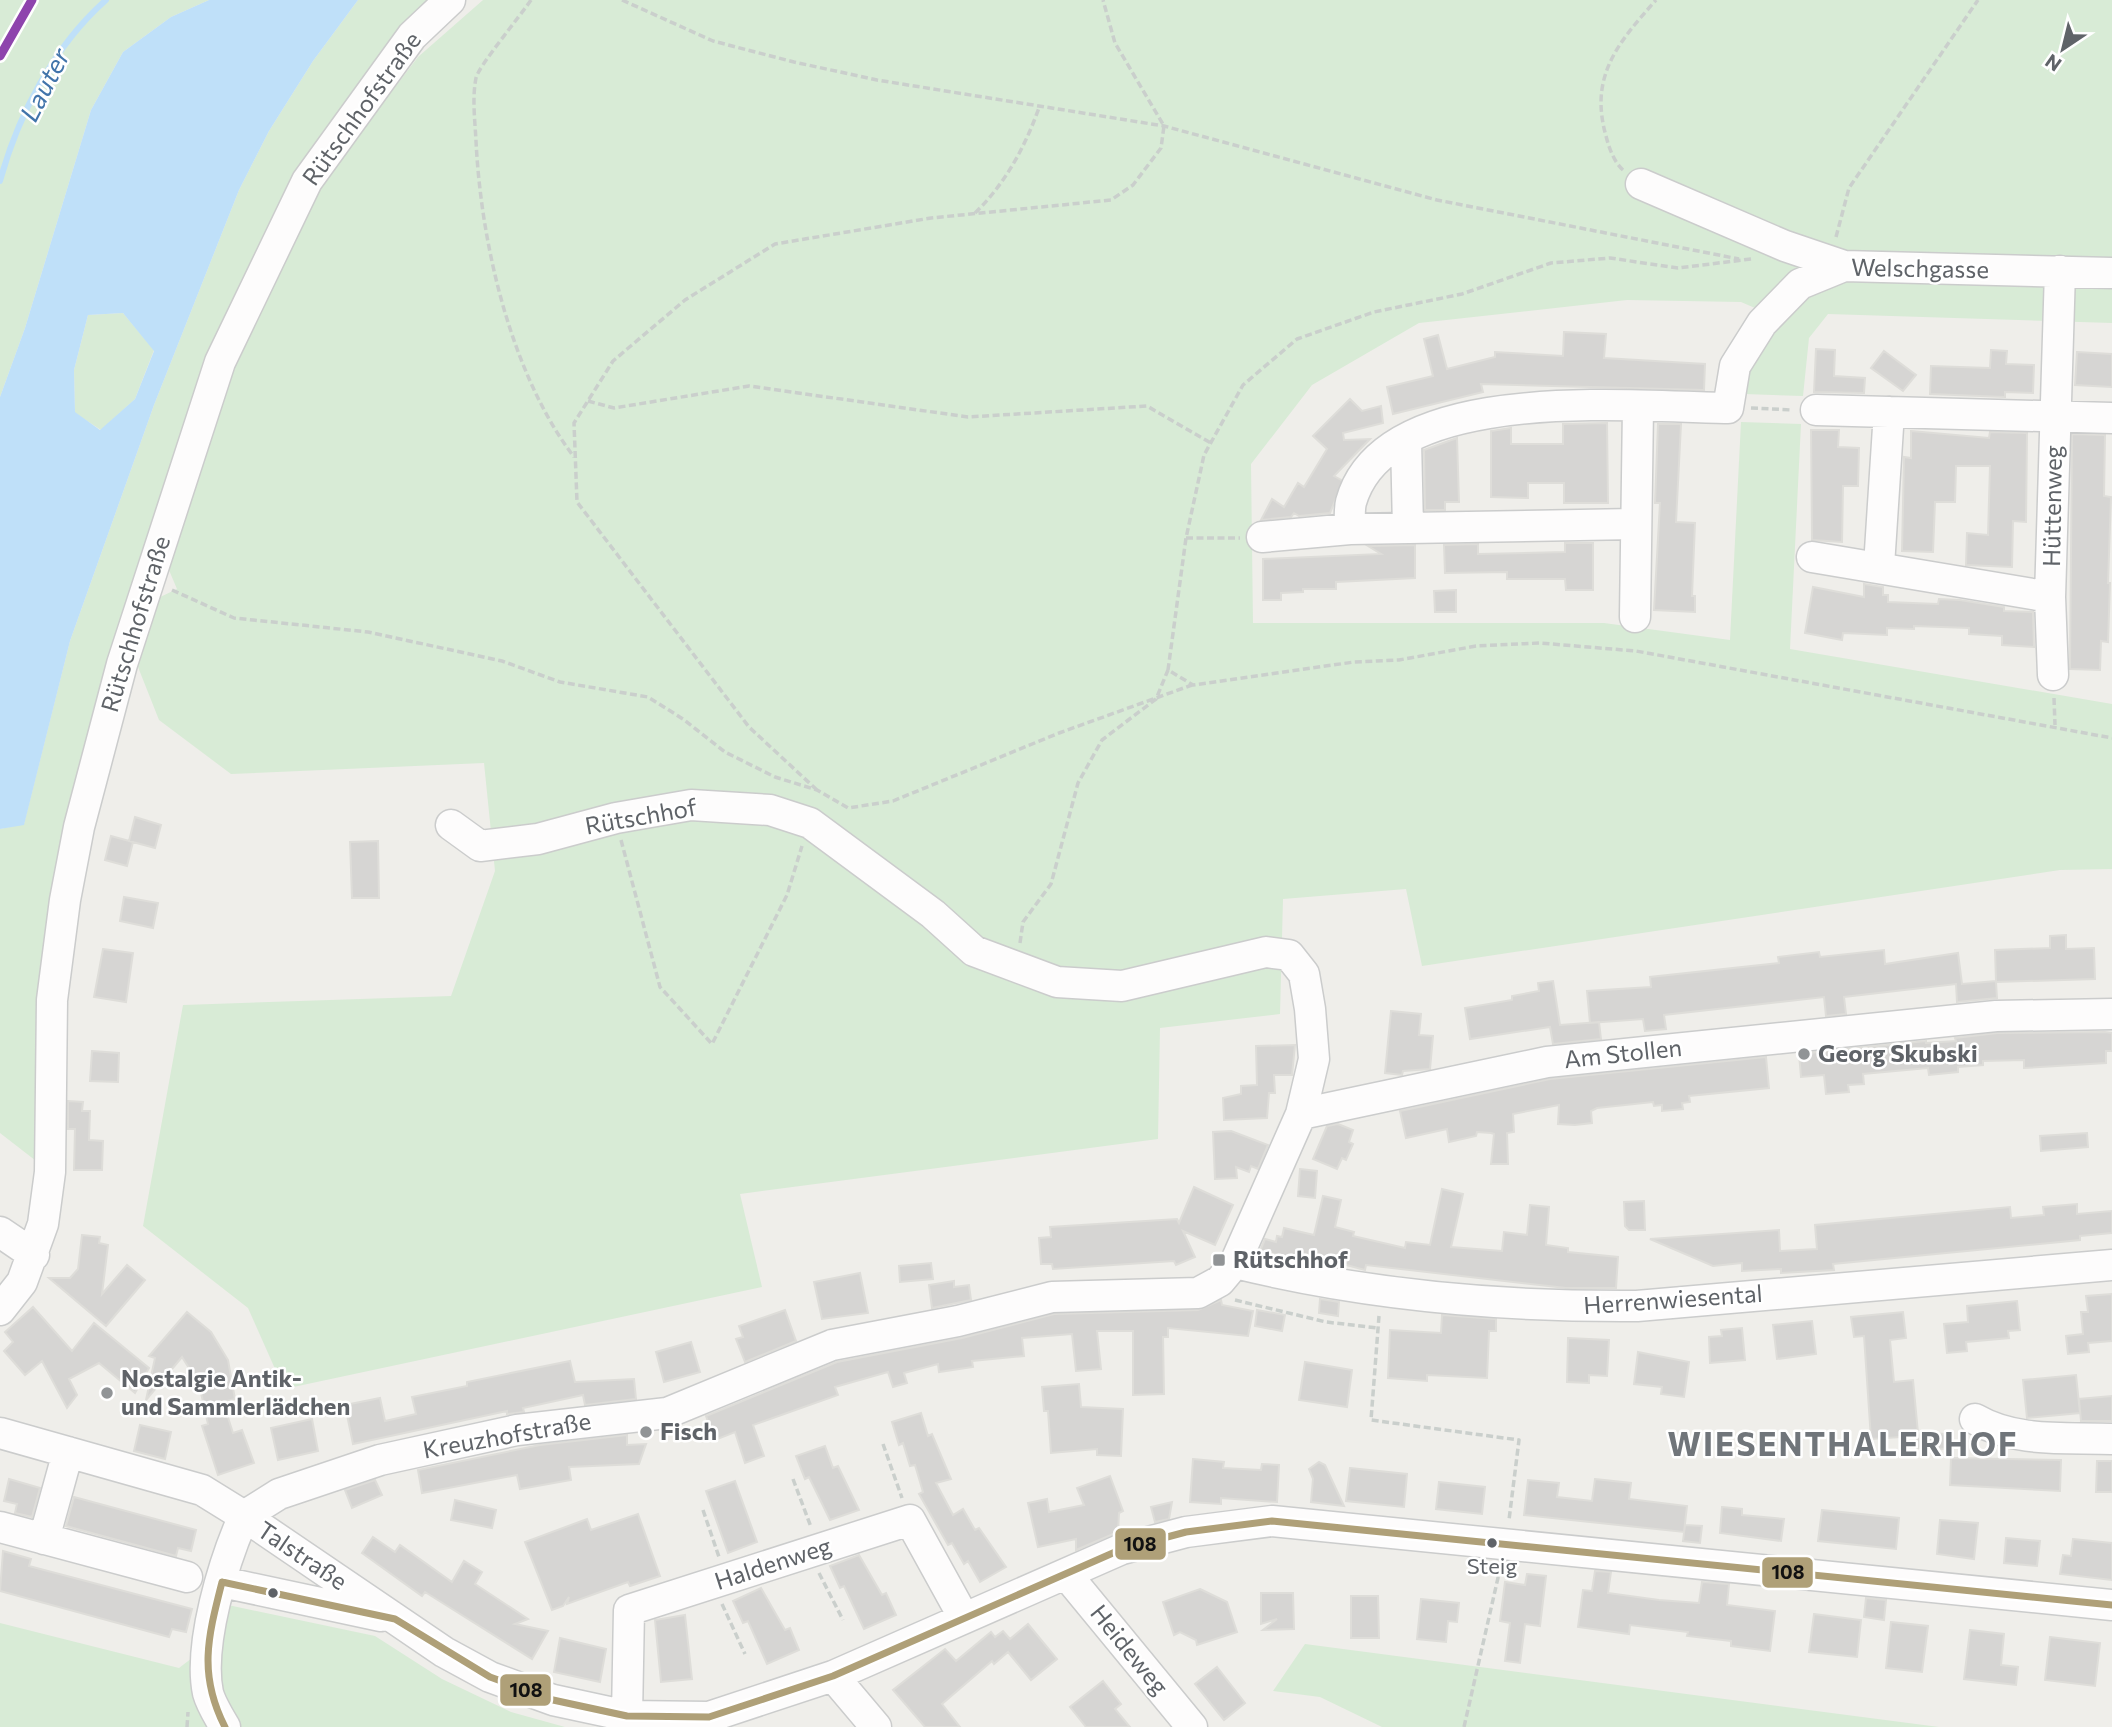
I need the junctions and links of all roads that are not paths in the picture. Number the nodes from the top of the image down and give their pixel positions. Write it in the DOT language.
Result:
graph roads {
  1 [pos="450,0"];
  2 [pos="1641,184"];
  3 [pos="1844,266"];
  4 [pos="2060,271"];
  5 [pos="2112,273"];
  6 [pos="1638,407"];
  7 [pos="1816,410"];
  8 [pos="1889,412"];
  9 [pos="2055,416"];
  10 [pos="2112,418"];
  11 [pos="1406,440"];
  12 [pos="1634,524"];
  13 [pos="1408,528"];
  14 [pos="1350,529"];
  15 [pos="1262,537"];
  16 [pos="1812,557"];
  17 [pos="1879,566"];
  18 [pos="2050,597"];
  19 [pos="1635,617"];
  20 [pos="2053,675"];
  21 [pos="451,825"];
  22 [pos="2112,1014"];
  23 [pos="1301,1114"];
  24 [pos="0,1232"];
  25 [pos="34,1255"];
  26 [pos="1235,1264"];
  27 [pos="2112,1265"];
  28 [pos="0,1310"];
  29 [pos="1975,1419"];
  30 [pos="0,1433"];
  31 [pos="2112,1438"];
  32 [pos="68,1452"];
  33 [pos="244,1516"];
  34 [pos="0,1527"];
  35 [pos="44,1539"];
  36 [pos="1066,1574"];
  37 [pos="187,1577"];
  38 [pos="222,1582"];
  39 [pos="2112,1605"];
  40 [pos="964,1618"];
  41 [pos="395,1619"];
  42 [pos="833,1676"];
  43 [pos="627,1716"];
  44 [pos="225,1727"];
  45 [pos="876,1727"];
  46 [pos="1192,1727"];
  1 -- 25 [label="street, Rütschhofstraße"];
  2 -- 3 [label="street"];
  3 -- 4 [label="street, Welschgasse"];
  3 -- 6 [label="street, Welschgasse"];
  4 -- 5 [label="street, Welschgasse"];
  4 -- 9 [label="street, Hüttenweg"];
  6 -- 11 [label="street"];
  6 -- 12 [label="street"];
  7 -- 8 [label="street, Hüttenweg"];
  8 -- 9 [label="street, Hüttenweg"];
  8 -- 17 [label="street"];
  9 -- 10 [label="street, Hüttenweg"];
  9 -- 18 [label="street, Hüttenweg"];
  11 -- 13 [label="street"];
  11 -- 14 [label="street"];
  12 -- 13 [label="street"];
  12 -- 19 [label="street"];
  13 -- 14 [label="street"];
  14 -- 15 [label="street"];
  16 -- 17 [label="street, Hüttenweg"];
  17 -- 18 [label="street, Hüttenweg"];
  18 -- 20 [label="street, Hüttenweg"];
  21 -- 23 [label="street, Rütschhof"];
  22 -- 23 [label="street, Am Stollen"];
  23 -- 26 [label="street"];
  24 -- 25 [label="street"];
  25 -- 28 [label="street, Rütschhofstraße"];
  26 -- 27 [label="street, Herrenwiesental"];
  26 -- 33 [label="street, Kreuzhofstraße"];
  29 -- 31 [label="street"];
  30 -- 32 [label="street"];
  32 -- 33 [label="street"];
  32 -- 35 [label="street"];
  33 -- 38 [label="street"];
  33 -- 41 [label="street, Talstraße"];
  34 -- 35 [label="street"];
  35 -- 37 [label="street"];
  36 -- 39 [label="street, Talstraße"];
  36 -- 40 [label="street, Talstraße"];
  36 -- 46 [label="street, Heideweg"];
  38 -- 41 [label="street, Talstraße"];
  38 -- 44 [label="street"];
  40 -- 42 [label="street, Talstraße"];
  40 -- 43 [label="street, Haldenweg"];
  41 -- 43 [label="street, Talstraße"];
  42 -- 43 [label="street, Talstraße"];
  42 -- 45 [label="street"];
}
